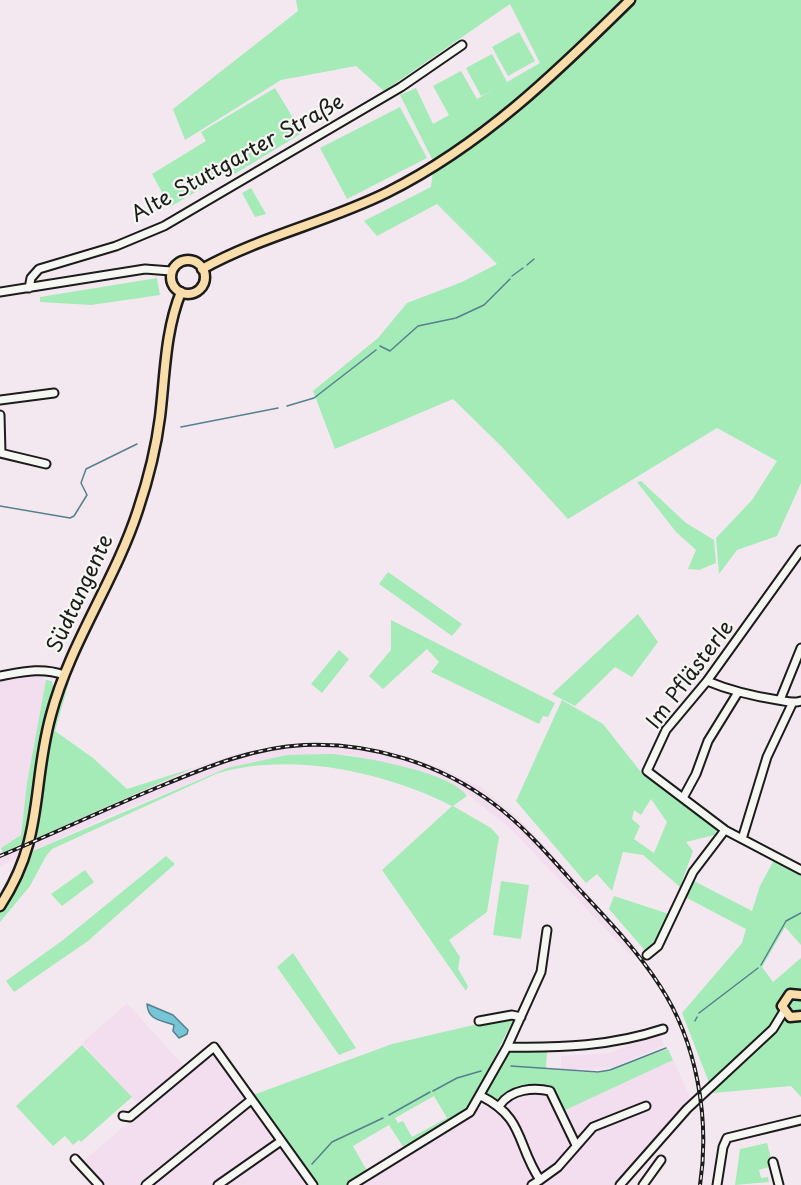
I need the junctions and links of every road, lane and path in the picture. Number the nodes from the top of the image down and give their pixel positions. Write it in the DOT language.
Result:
graph roads {
  1 [pos="630,0"];
  2 [pos="462,45"];
  3 [pos="202,268"];
  4 [pos="171,271"];
  5 [pos="29,288"];
  6 [pos="0,292"];
  7 [pos="181,292"];
  8 [pos="54,393"];
  9 [pos="0,400"];
  10 [pos="0,415"];
  11 [pos="1,453"];
  12 [pos="46,464"];
  13 [pos="801,550"];
  14 [pos="801,648"];
  15 [pos="64,675"];
  16 [pos="0,676"];
  17 [pos="707,681"];
  18 [pos="737,694"];
  19 [pos="780,700"];
  20 [pos="801,701"];
  21 [pos="792,704"];
  22 [pos="683,798"];
  23 [pos="725,830"];
  24 [pos="742,839"];
  25 [pos="801,870"];
  26 [pos="0,906"];
  27 [pos="547,930"];
  28 [pos="647,955"];
  29 [pos="800,993"];
  30 [pos="787,1014"];
  31 [pos="801,1016"];
  32 [pos="521,1017"];
  33 [pos="479,1021"];
  34 [pos="663,1029"];
  35 [pos="507,1047"];
  36 [pos="481,1096"];
  37 [pos="251,1100"];
  38 [pos="500,1105"];
  39 [pos="646,1106"];
  40 [pos="123,1116"];
  41 [pos="801,1120"];
  42 [pos="281,1141"];
  43 [pos="576,1145"];
  44 [pos="75,1159"];
  45 [pos="661,1160"];
  46 [pos="773,1162"];
  47 [pos="540,1180"];
  48 [pos="646,1184"];
  49 [pos="99,1185"];
  50 [pos="146,1185"];
  51 [pos="218,1185"];
  52 [pos="313,1185"];
  53 [pos="352,1185"];
  54 [pos="532,1185"];
  55 [pos="620,1185"];
  56 [pos="717,1185"];
  57 [pos="779,1185"];
  1 -- 3 [label="main road"];
  2 -- 5 [label="street, Alte Stuttgarter Straße"];
  3 -- 4 [label="main road"];
  3 -- 7 [label="main road"];
  4 -- 5 [label="street"];
  4 -- 7 [label="main road"];
  5 -- 6 [label="street"];
  7 -- 15 [label="main road, Südtangente"];
  8 -- 9 [label="street"];
  10 -- 11 [label="street"];
  11 -- 12 [label="street"];
  13 -- 17 [label="street, Im Pflästerle"];
  14 -- 19 [label="street"];
  15 -- 16 [label="street"];
  15 -- 26 [label="main road, Südtangente"];
  17 -- 18 [label="street"];
  17 -- 22 [label="street, Im Pflästerle"];
  18 -- 19 [label="street"];
  18 -- 22 [label="street"];
  19 -- 21 [label="street"];
  20 -- 21 [label="street"];
  21 -- 24 [label="street"];
  22 -- 23 [label="street, Im Pflästerle"];
  23 -- 24 [label="street, Im Pflästerle"];
  23 -- 28 [label="street"];
  24 -- 25 [label="street, Im Pflästerle"];
  27 -- 32 [label="street"];
  29 -- 30 [label="main road"];
  30 -- 31 [label="main road"];
  30 -- 55 [label="street"];
  32 -- 33 [label="street"];
  32 -- 35 [label="street"];
  34 -- 35 [label="street"];
  35 -- 36 [label="street"];
  36 -- 38 [label="street"];
  36 -- 53 [label="street"];
  37 -- 40 [label="street"];
  37 -- 42 [label="street"];
  37 -- 50 [label="street"];
  38 -- 43 [label="street"];
  38 -- 47 [label="street"];
  39 -- 43 [label="street"];
  41 -- 56 [label="street"];
  42 -- 51 [label="street"];
  42 -- 52 [label="street"];
  43 -- 47 [label="street"];
  44 -- 49 [label="street"];
  45 -- 48 [label="street"];
  46 -- 57 [label="street"];
  47 -- 54 [label="street"];
}
